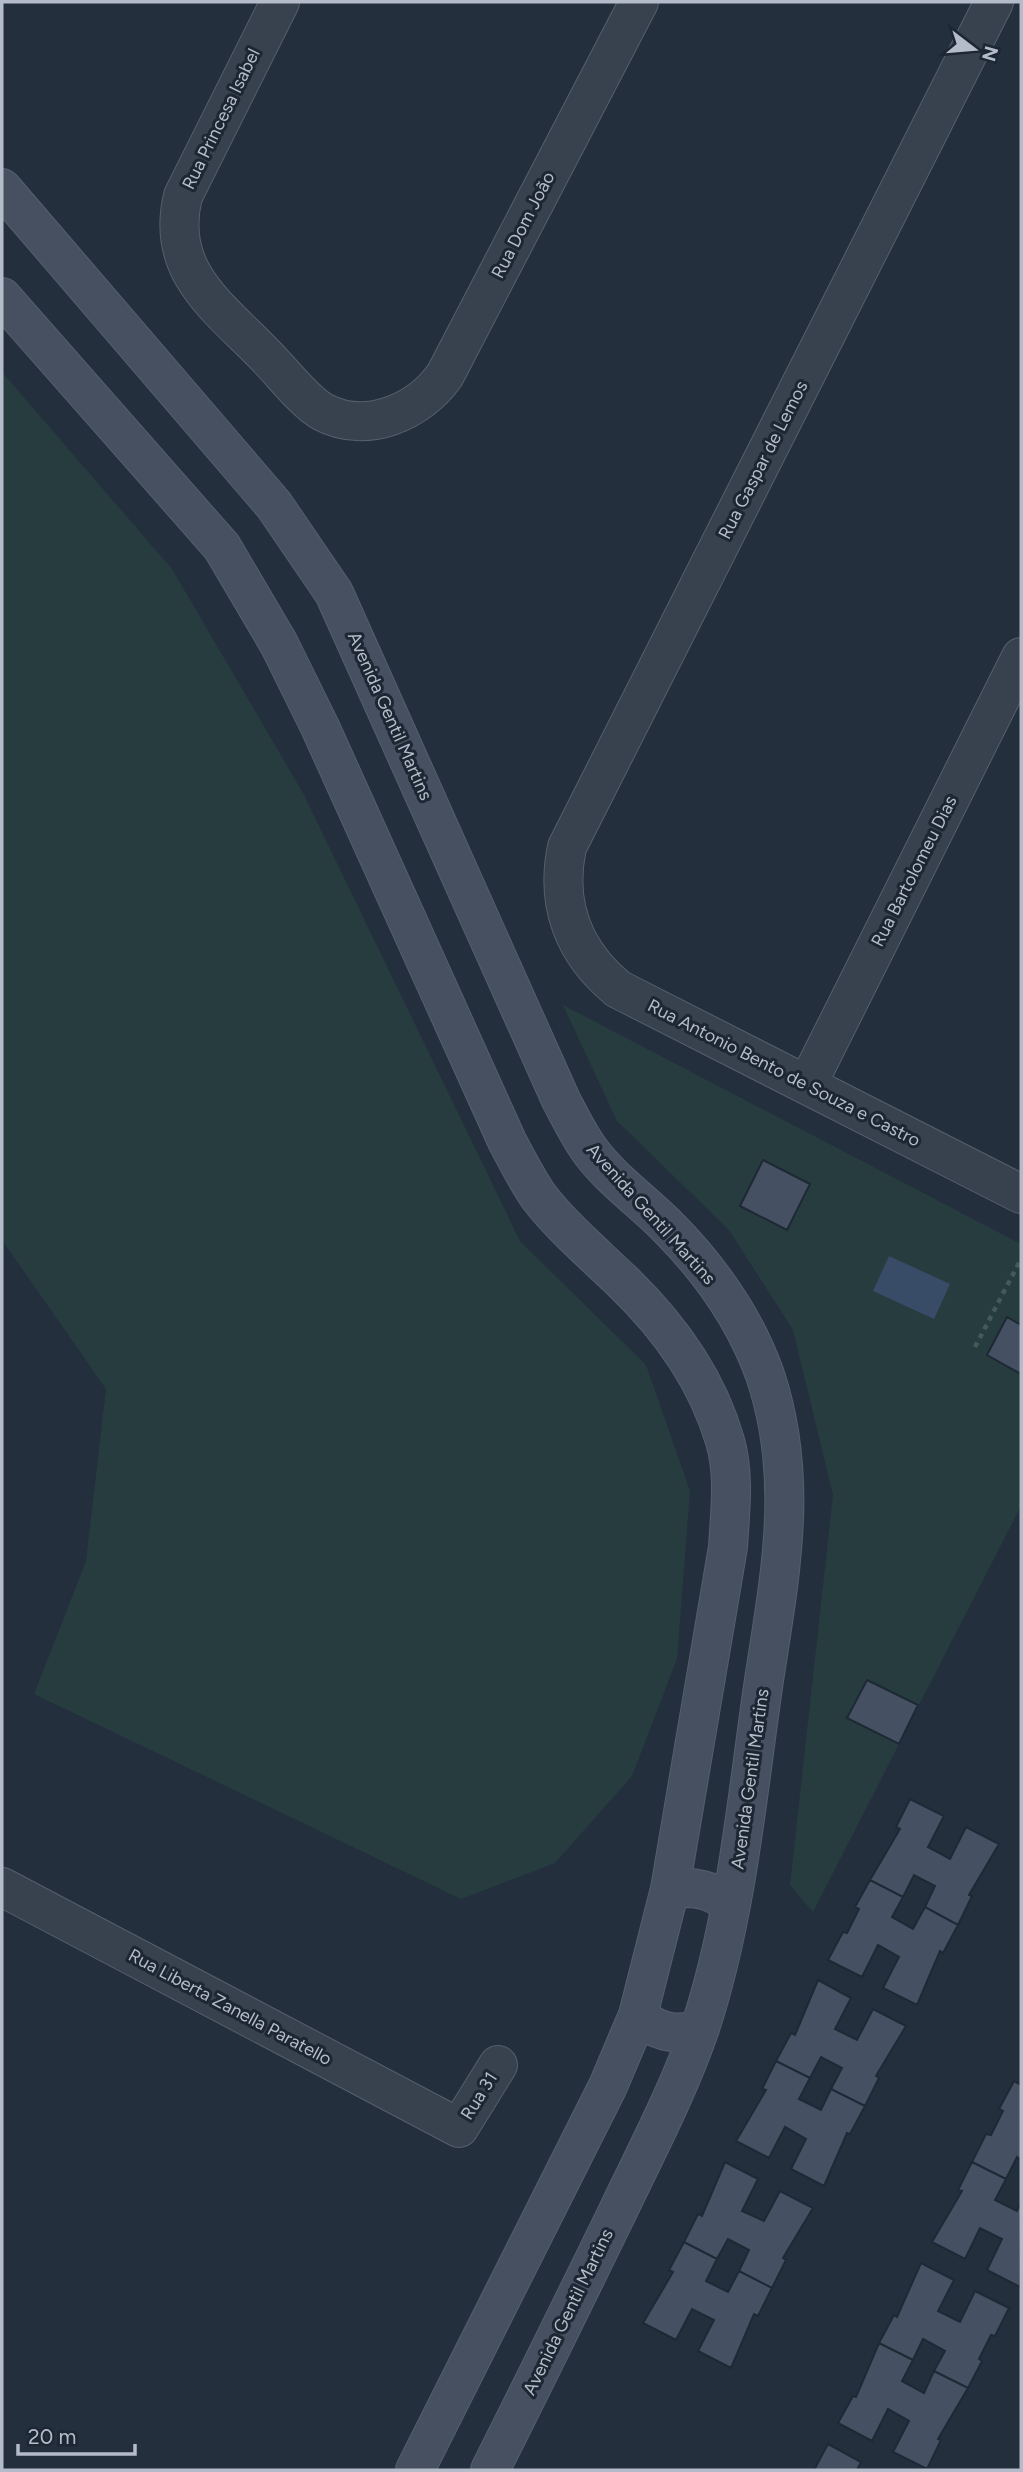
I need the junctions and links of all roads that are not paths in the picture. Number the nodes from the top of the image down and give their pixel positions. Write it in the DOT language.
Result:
graph roads {
  1 [pos="280,2"];
  2 [pos="639,2"];
  3 [pos="994,2"];
  4 [pos="2,188"];
  5 [pos="2,297"];
  6 [pos="379,420"];
  7 [pos="1021,657"];
  8 [pos="570,926"];
  9 [pos="807,1085"];
  10 [pos="1021,1194"];
  11 [pos="2,1886"];
  12 [pos="670,1889"];
  13 [pos="731,1905"];
  14 [pos="638,2015"];
  15 [pos="699,2030"];
  16 [pos="498,2065"];
  17 [pos="459,2127"];
  18 [pos="415,2470"];
  19 [pos="491,2470"];
  1 -- 6 [label="street, Rua Princesa Isabel"];
  2 -- 6 [label="street, Rua Dom João"];
  3 -- 8 [label="street, Rua Gaspar de Lemos"];
  4 -- 13 [label="main road, Avenida Gentil Martins"];
  5 -- 12 [label="main road"];
  7 -- 9 [label="street, Rua Bartolomeu Dias"];
  8 -- 9 [label="street, Rua Antonio Bento de Souza e Castro"];
  9 -- 10 [label="street, Rua Antonio Bento de Souza e Castro"];
  11 -- 17 [label="street, Rua Liberta Zanella Paratello"];
  12 -- 13 [label="main road"];
  12 -- 14 [label="main road"];
  13 -- 15 [label="main road, Avenida Gentil Martins"];
  14 -- 15 [label="main road"];
  14 -- 18 [label="main road"];
  15 -- 19 [label="main road, Avenida Gentil Martins"];
  16 -- 17 [label="street, Rua 31"];
}
